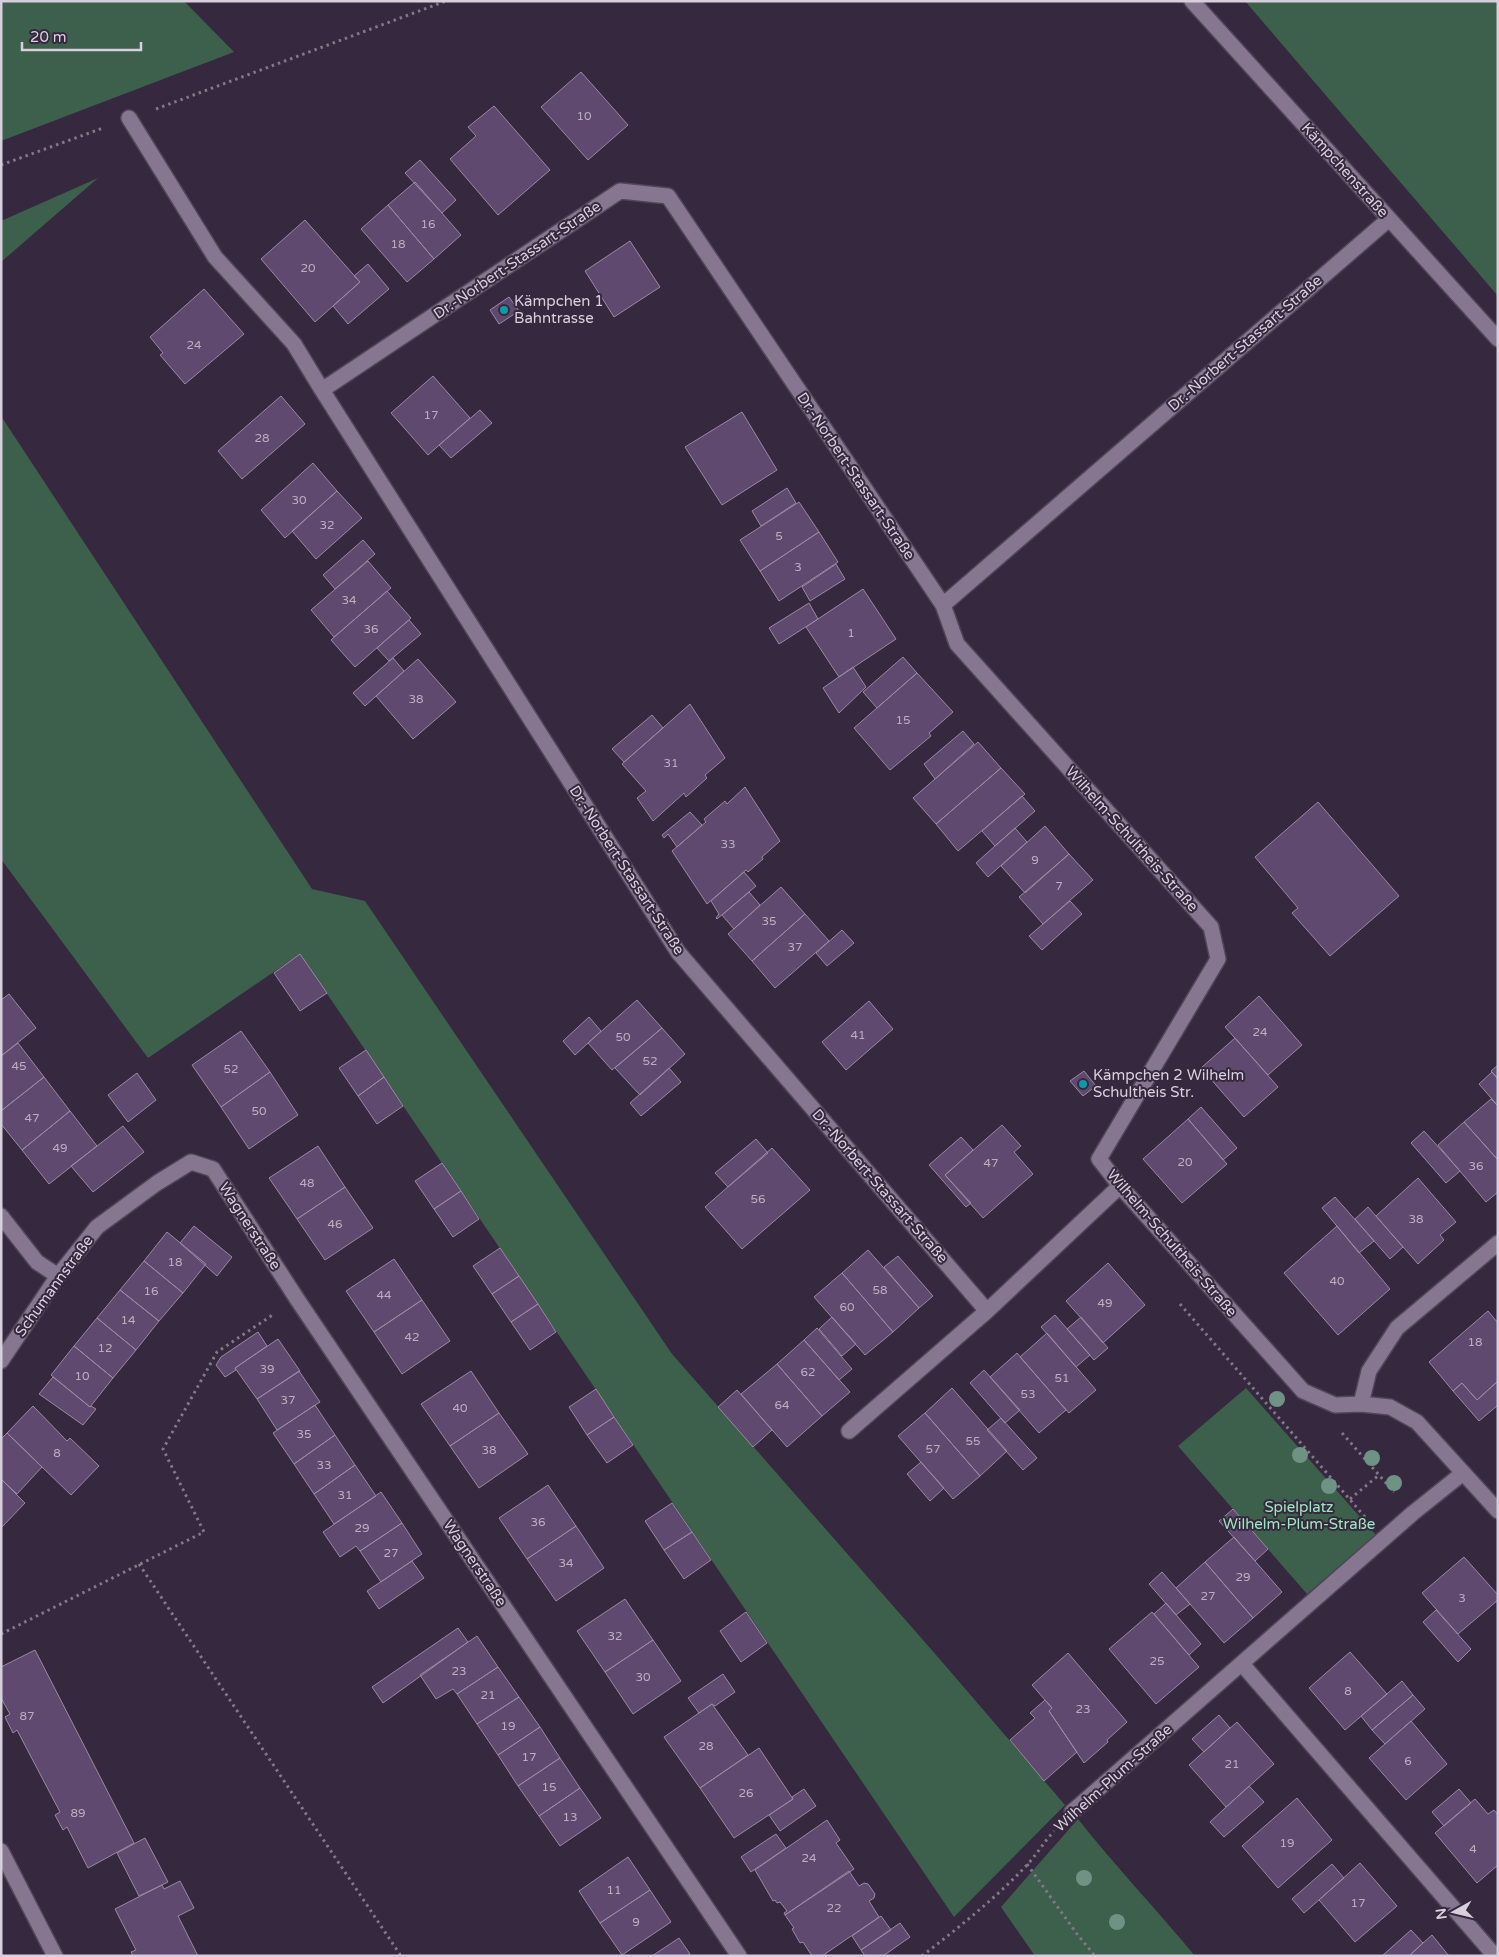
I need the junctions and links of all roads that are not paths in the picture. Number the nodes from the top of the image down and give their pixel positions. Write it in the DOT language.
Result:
graph roads {
  1 [pos="1192,1"];
  2 [pos="128,118"];
  3 [pos="1389,219"];
  4 [pos="1498,339"];
  5 [pos="322,390"];
  6 [pos="943,605"];
  7 [pos="214,1169"];
  8 [pos="1120,1186"];
  9 [pos="1,1216"];
  10 [pos="1498,1243"];
  11 [pos="58,1276"];
  12 [pos="987,1311"];
  13 [pos="1,1361"];
  14 [pos="1361,1404"];
  15 [pos="849,1431"];
  16 [pos="1463,1473"];
  17 [pos="1498,1511"];
  18 [pos="1242,1664"];
  19 [pos="1072,1812"];
  20 [pos="1,1851"];
  21 [pos="55,1956"];
  22 [pos="739,1956"];
  23 [pos="1495,1956"];
  1 -- 3 [label="street, Kämpchenstraße"];
  2 -- 5 [label="street, Dr.-Norbert-Stassart-Straße"];
  3 -- 4 [label="street, Kämpchenstraße"];
  3 -- 6 [label="street, Dr.-Norbert-Stassart-Straße"];
  5 -- 6 [label="street, Dr.-Norbert-Stassart-Straße"];
  5 -- 12 [label="street, Dr.-Norbert-Stassart-Straße"];
  6 -- 8 [label="street, Wilhelm-Schultheis-Straße"];
  7 -- 11 [label="street, Schumannstraße"];
  7 -- 22 [label="street, Wagnerstraße"];
  8 -- 12 [label="street"];
  8 -- 14 [label="street, Wilhelm-Schultheis-Straße"];
  9 -- 11 [label="street"];
  10 -- 14 [label="street"];
  11 -- 13 [label="street, Schumannstraße"];
  12 -- 15 [label="street"];
  14 -- 16 [label="street, Wilhelm-Schultheis-Straße"];
  16 -- 17 [label="street, Wilhelm-Schultheis-Straße"];
  16 -- 18 [label="street, Wilhelm-Plum-Straße"];
  18 -- 19 [label="street, Wilhelm-Plum-Straße"];
  18 -- 23 [label="street"];
  20 -- 21 [label="street"];
}
